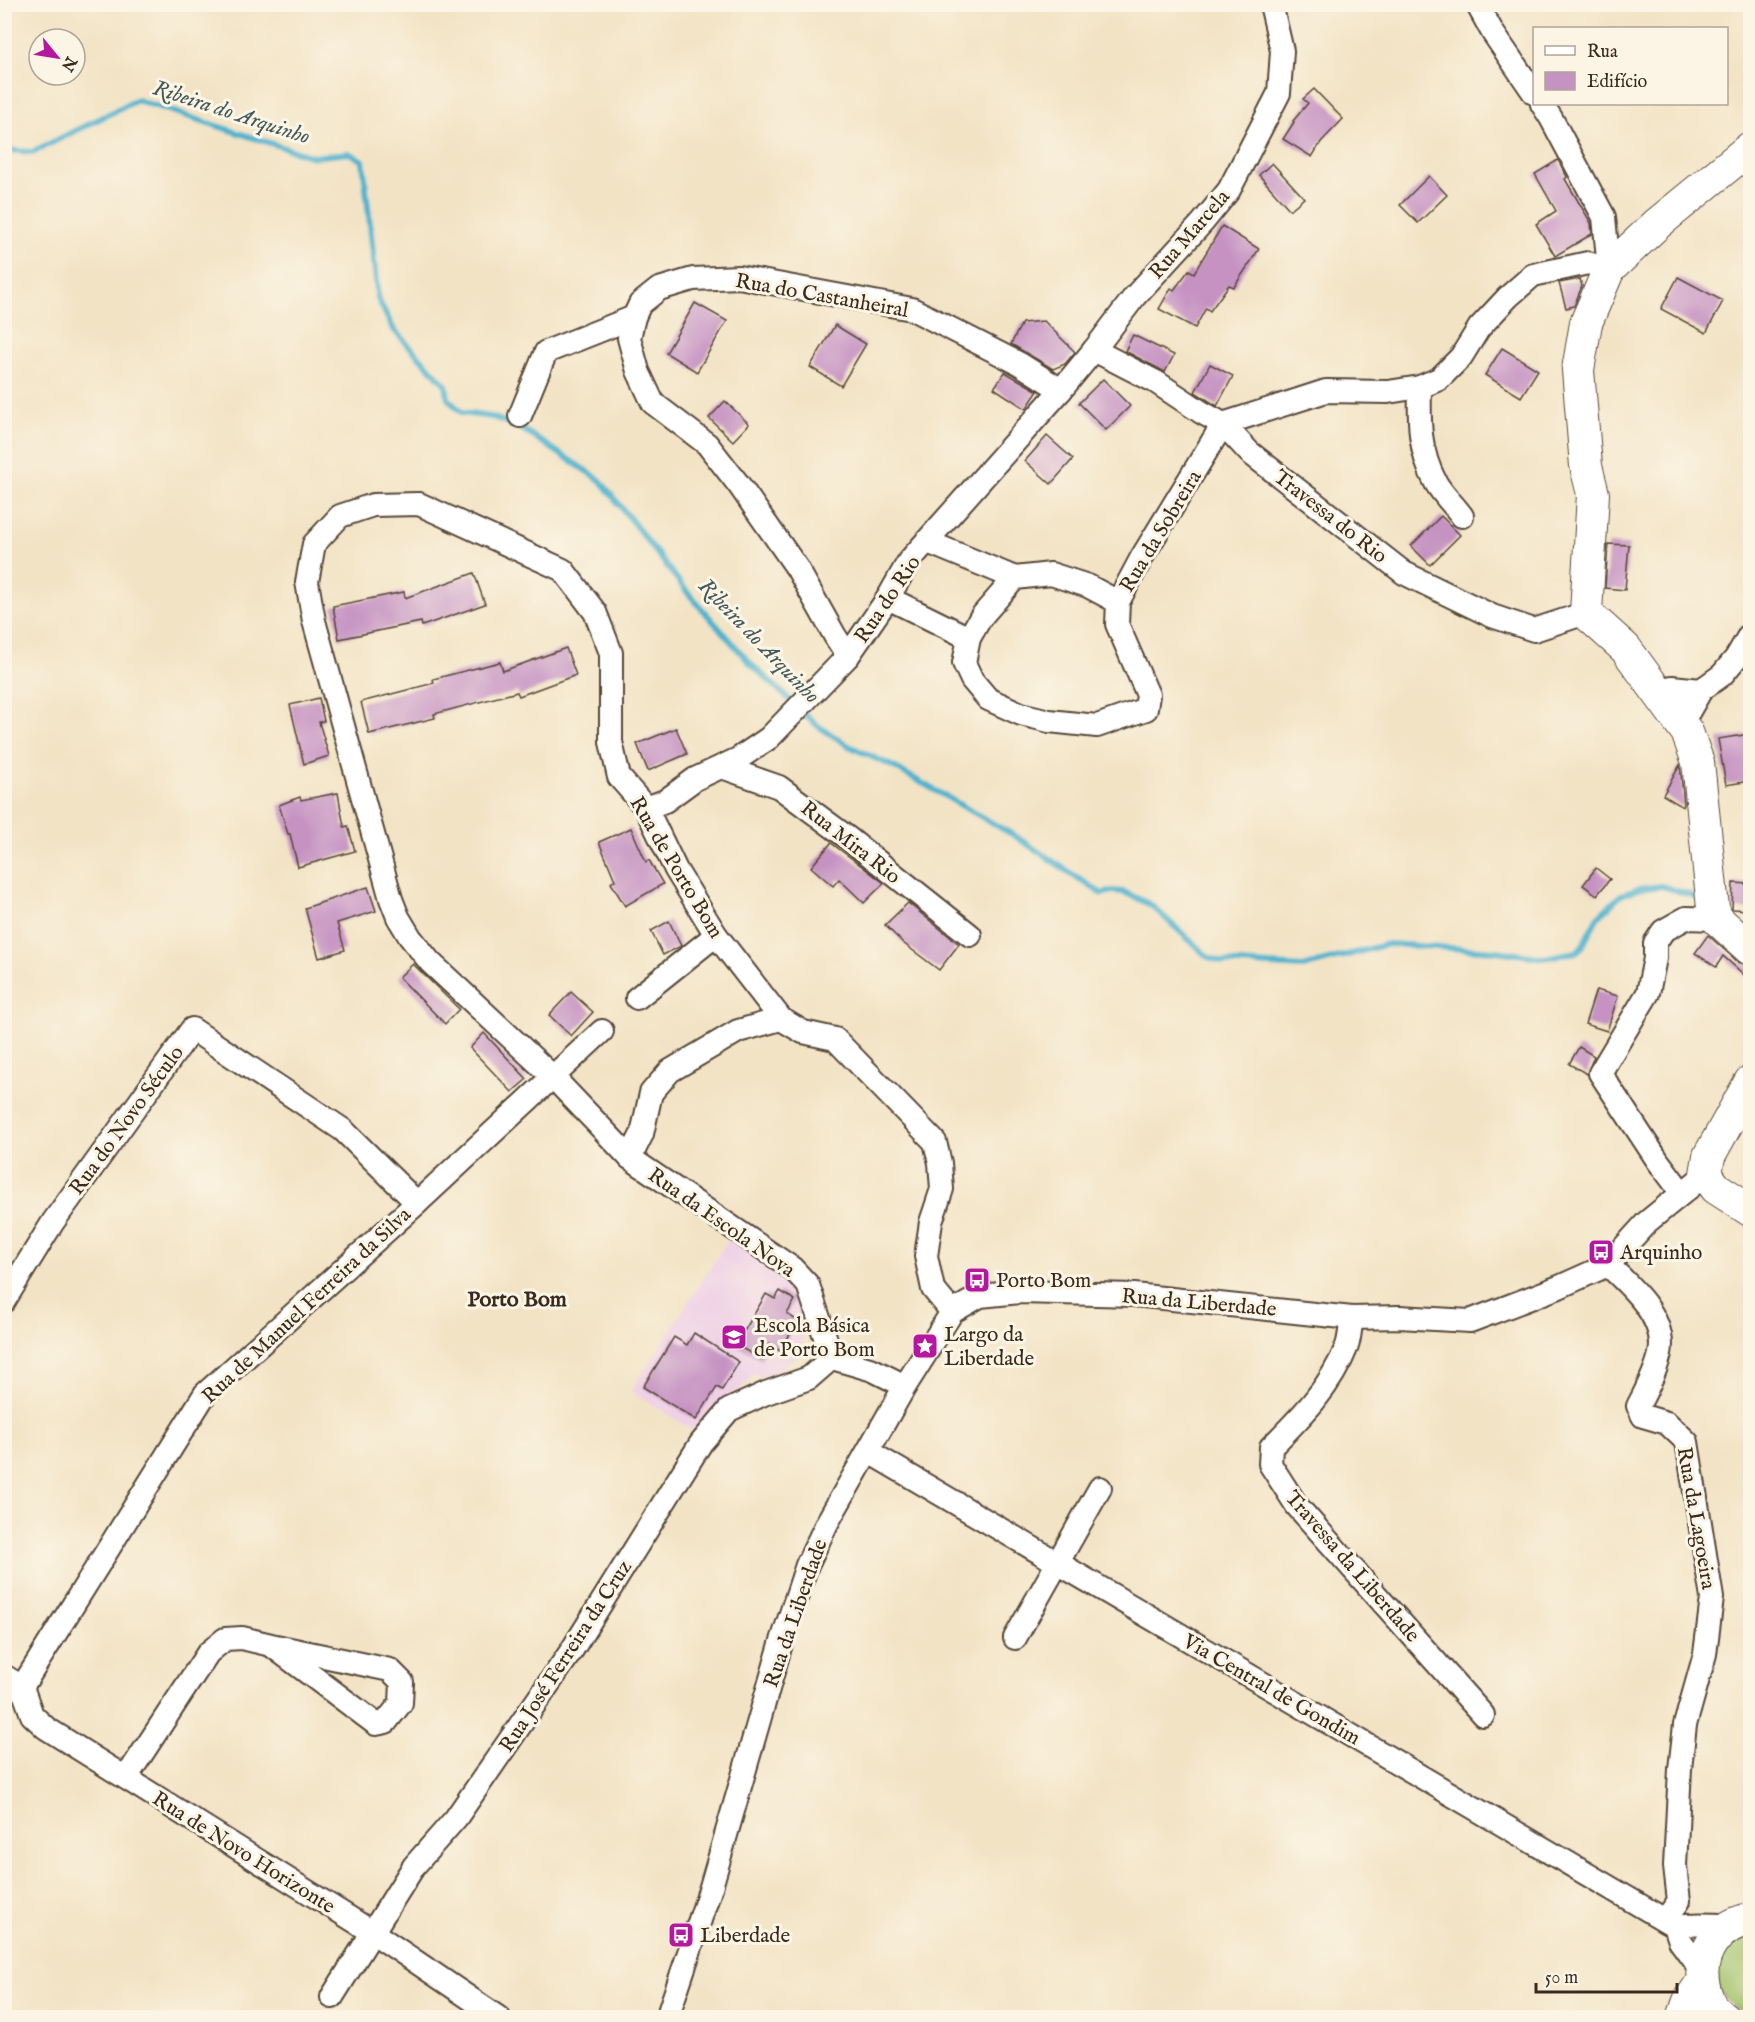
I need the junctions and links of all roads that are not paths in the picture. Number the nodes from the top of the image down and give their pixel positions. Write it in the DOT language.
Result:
graph roads {
  1 [pos="1271,4"];
  2 [pos="1477,4"];
  3 [pos="1533,92"];
  4 [pos="1543,105"];
  5 [pos="1750,148"];
  6 [pos="1609,269"];
  7 [pos="634,317"];
  8 [pos="1095,350"];
  9 [pos="1420,387"];
  10 [pos="1061,390"];
  11 [pos="520,416"];
  12 [pos="1223,424"];
  13 [pos="1462,516"];
  14 [pos="928,542"];
  15 [pos="1015,578"];
  16 [pos="888,598"];
  17 [pos="1118,602"];
  18 [pos="1586,613"];
  19 [pos="1750,634"];
  20 [pos="969,638"];
  21 [pos="848,656"];
  22 [pos="1657,690"];
  23 [pos="1701,690"];
  24 [pos="1680,721"];
  25 [pos="722,766"];
  26 [pos="646,808"];
  27 [pos="1717,919"];
  28 [pos="716,935"];
  29 [pos="970,935"];
  30 [pos="1750,949"];
  31 [pos="637,998"];
  32 [pos="781,1018"];
  33 [pos="602,1030"];
  34 [pos="552,1076"];
  35 [pos="1750,1082"];
  36 [pos="630,1158"];
  37 [pos="1706,1174"];
  38 [pos="1682,1193"];
  39 [pos="417,1203"];
  40 [pos="1750,1210"];
  41 [pos="1608,1265"];
  42 [pos="4,1301"];
  43 [pos="952,1312"];
  44 [pos="1352,1318"];
  45 [pos="832,1358"];
  46 [pos="905,1386"];
  47 [pos="869,1452"];
  48 [pos="1100,1488"];
  49 [pos="1058,1563"];
  50 [pos="1015,1638"];
  51 [pos="271,1645"];
  52 [pos="13,1682"];
  53 [pos="1483,1715"];
  54 [pos="126,1778"];
  55 [pos="1741,1922"];
  56 [pos="1670,1923"];
  57 [pos="372,1932"];
  58 [pos="1702,1976"];
  59 [pos="332,1997"];
  60 [pos="499,2018"];
  61 [pos="667,2018"];
  62 [pos="1683,2018"];
  63 [pos="1723,2018"];
  1 -- 8 [label="street, Rua Marcela"];
  2 -- 3 [label="street"];
  4 -- 6 [label="street"];
  5 -- 6 [label="street"];
  6 -- 9 [label="street"];
  6 -- 18 [label="street"];
  7 -- 10 [label="street, Rua do Castanheiral"];
  7 -- 11 [label="street, Rua do Castanheiral"];
  7 -- 21 [label="street"];
  8 -- 10 [label="street, Rua do Rio"];
  8 -- 12 [label="street, Travessa do Rio"];
  9 -- 12 [label="street"];
  9 -- 13 [label="street"];
  10 -- 14 [label="street, Rua do Rio"];
  12 -- 17 [label="street, Rua da Sobreira"];
  12 -- 18 [label="street, Travessa do Rio"];
  14 -- 15 [label="street"];
  14 -- 16 [label="street, Rua do Rio"];
  15 -- 17 [label="street, Rua da Sobreira"];
  15 -- 20 [label="street"];
  16 -- 20 [label="street"];
  16 -- 21 [label="street, Rua do Rio"];
  17 -- 20 [label="street"];
  18 -- 22 [label="street"];
  19 -- 23 [label="street"];
  21 -- 25 [label="street, Rua do Rio"];
  22 -- 23 [label="street"];
  22 -- 24 [label="street"];
  23 -- 24 [label="street"];
  24 -- 27 [label="street"];
  25 -- 26 [label="street, Rua do Rio"];
  25 -- 29 [label="street, Rua Mira Rio"];
  26 -- 28 [label="street, Rua de Porto Bom"];
  26 -- 34 [label="street, Rua de Porto Bom"];
  27 -- 30 [label="street"];
  27 -- 38 [label="street"];
  28 -- 31 [label="street"];
  28 -- 32 [label="street, Rua de Porto Bom"];
  32 -- 36 [label="street"];
  32 -- 43 [label="street, Rua de Porto Bom"];
  33 -- 34 [label="street, Rua de Manuel Ferreira da Silva"];
  34 -- 36 [label="street, Rua da Escola Nova"];
  34 -- 39 [label="street, Rua de Manuel Ferreira da Silva"];
  35 -- 37 [label="street"];
  36 -- 45 [label="street, Rua da Escola Nova"];
  37 -- 38 [label="street, Rua da Liberdade"];
  37 -- 40 [label="street"];
  38 -- 41 [label="street, Rua da Liberdade"];
  39 -- 42 [label="street, Rua do Novo Século"];
  39 -- 52 [label="street, Rua de Manuel Ferreira da Silva"];
  41 -- 44 [label="street, Rua da Liberdade"];
  41 -- 56 [label="street, Rua da Lagoeira"];
  43 -- 44 [label="street, Rua da Liberdade"];
  43 -- 46 [label="street, Rua da Liberdade"];
  44 -- 53 [label="street, Travessa da Liberdade"];
  45 -- 46 [label="street"];
  45 -- 57 [label="street, Rua José Ferreira da Cruz"];
  46 -- 47 [label="street, Rua da Liberdade"];
  47 -- 49 [label="street, Via Central de Gondim"];
  47 -- 61 [label="street, Rua da Liberdade"];
  48 -- 49 [label="street"];
  49 -- 50 [label="street"];
  49 -- 56 [label="street, Via Central de Gondim"];
  51 -- 51 [label="street"];
  51 -- 54 [label="street"];
  52 -- 54 [label="street, Rua de Novo Horizonte"];
  54 -- 57 [label="street, Rua de Novo Horizonte"];
  55 -- 56 [label="street"];
  55 -- 58 [label="street"];
  56 -- 58 [label="street"];
  57 -- 59 [label="street, Rua José Ferreira da Cruz"];
  57 -- 60 [label="street, Rua de Novo Horizonte"];
  58 -- 62 [label="street"];
  58 -- 63 [label="street"];
}
